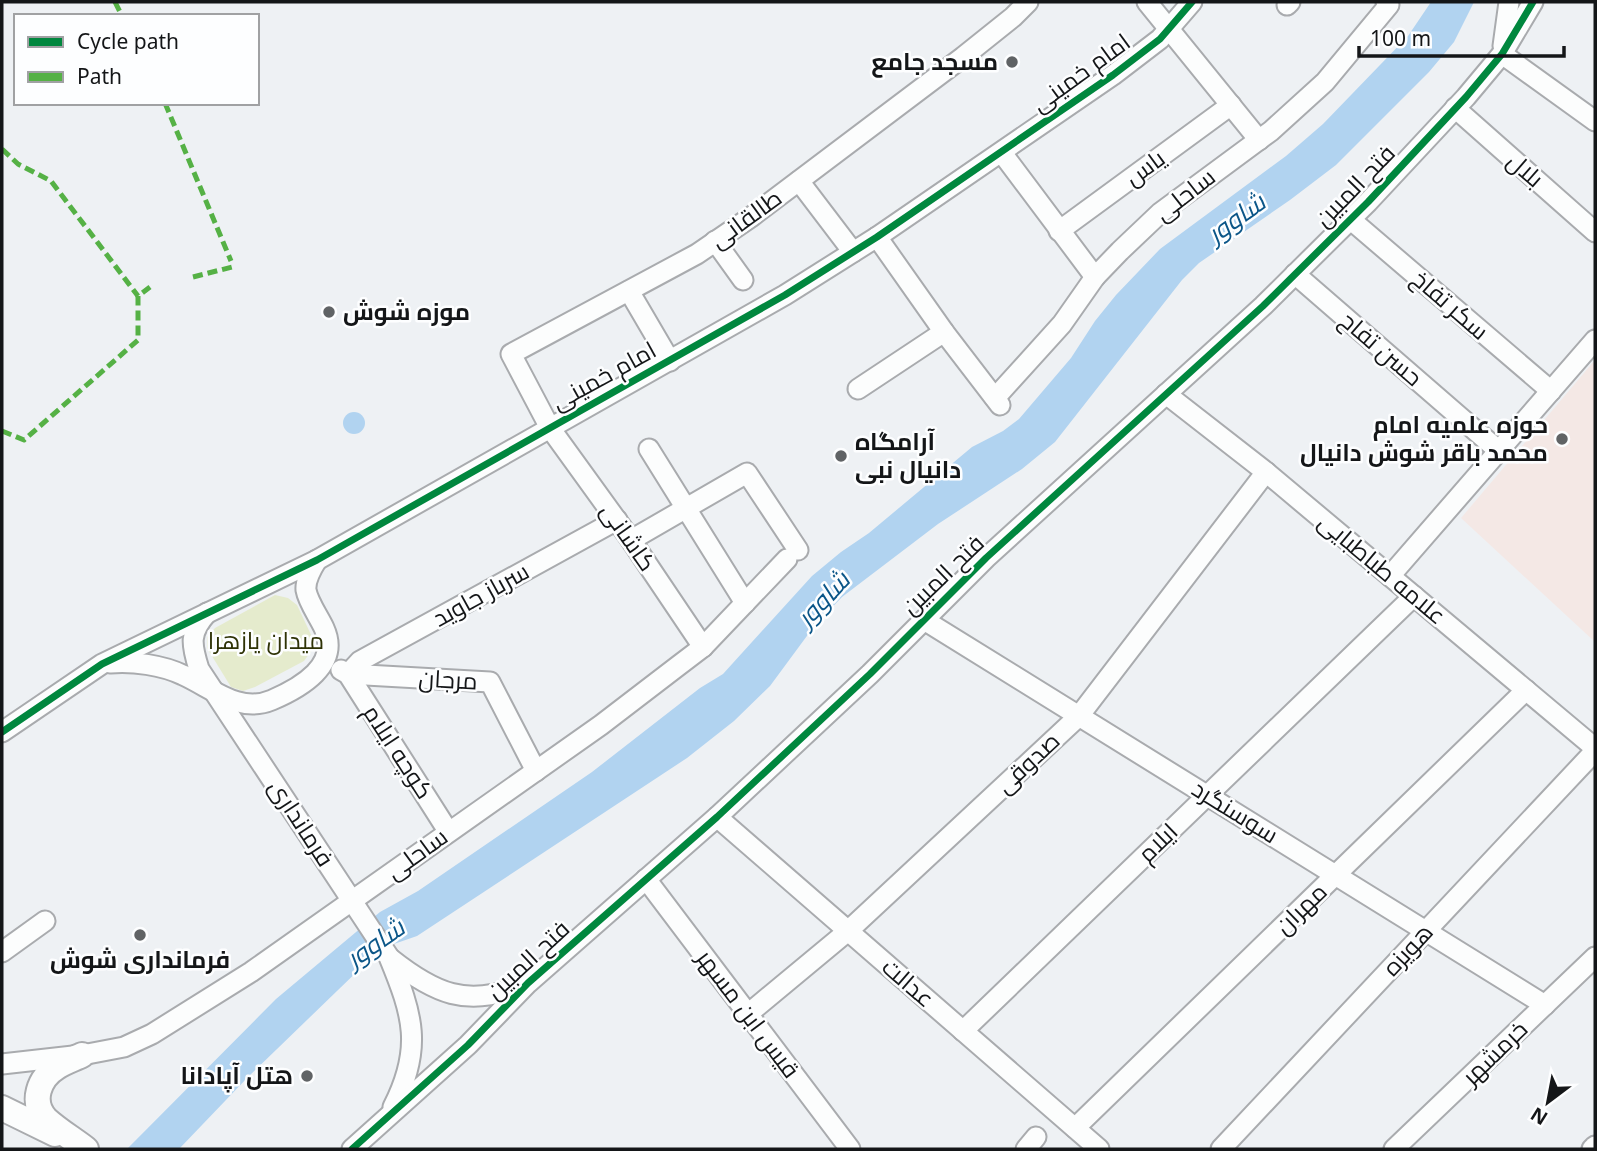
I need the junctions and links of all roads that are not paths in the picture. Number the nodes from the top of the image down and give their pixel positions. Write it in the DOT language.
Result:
graph roads {
  1 [pos="1028,2"];
  2 [pos="1147,2"];
  3 [pos="1192,2"];
  4 [pos="1509,2"];
  5 [pos="1533,2"];
  6 [pos="1387,4"];
  7 [pos="1169,28"];
  8 [pos="1502,54"];
  9 [pos="1231,105"];
  10 [pos="1455,108"];
  11 [pos="1595,121"];
  12 [pos="1259,139"];
  13 [pos="1002,153"];
  14 [pos="799,181"];
  15 [pos="1350,219"];
  16 [pos="1059,231"];
  17 [pos="1595,232"];
  18 [pos="877,237"];
  19 [pos="716,241"];
  20 [pos="853,252"];
  21 [pos="1295,274"];
  22 [pos="1096,277"];
  23 [pos="743,280"];
  24 [pos="629,291"];
  25 [pos="944,332"];
  26 [pos="1595,340"];
  27 [pos="670,361"];
  28 [pos="858,388"];
  29 [pos="1551,391"];
  30 [pos="1166,394"];
  31 [pos="550,428"];
  32 [pos="649,449"];
  33 [pos="1499,451"];
  34 [pos="1266,472"];
  35 [pos="686,509"];
  36 [pos="617,520"];
  37 [pos="631,540"];
  38 [pos="317,560"];
  39 [pos="1390,576"];
  40 [pos="274,580"];
  41 [pos="306,590"];
  42 [pos="1414,596"];
  43 [pos="746,603"];
  44 [pos="209,611"];
  45 [pos="924,620"];
  46 [pos="703,647"];
  47 [pos="326,660"];
  48 [pos="102,664"];
  49 [pos="348,674"];
  50 [pos="1526,690"];
  51 [pos="214,692"];
  52 [pos="270,701"];
  53 [pos="1079,716"];
  54 [pos="2,732"];
  55 [pos="250,746"];
  56 [pos="1595,749"];
  57 [pos="536,771"];
  58 [pos="1208,795"];
  59 [pos="716,817"];
  60 [pos="448,831"];
  61 [pos="1336,875"];
  62 [pos="646,879"];
  63 [pos="355,905"];
  64 [pos="45,921"];
  65 [pos="848,931"];
  66 [pos="1426,931"];
  67 [pos="2,953"];
  68 [pos="389,957"];
  69 [pos="1595,957"];
  70 [pos="528,983"];
  71 [pos="1545,1005"];
  72 [pos="748,1014"];
  73 [pos="963,1031"];
  74 [pos="82,1055"];
  75 [pos="2,1063"];
  76 [pos="2,1108"];
  77 [pos="388,1118"];
  78 [pos="1075,1128"];
  79 [pos="86,1149"];
  80 [pos="352,1149"];
  81 [pos="850,1149"];
  82 [pos="1097,1149"];
  83 [pos="1221,1149"];
  84 [pos="1394,1149"];
  1 -- 14 [label="street, طالقانی"];
  2 -- 7 [label="street"];
  3 -- 7 [label="street, امام خمینی"];
  4 -- 8 [label="street"];
  5 -- 8 [label="street, فتح المبین"];
  6 -- 12 [label="street, ساحلی"];
  7 -- 9 [label="street"];
  7 -- 13 [label="street, امام خمینی"];
  8 -- 10 [label="street, فتح المبین"];
  8 -- 11 [label="street"];
  9 -- 12 [label="street"];
  9 -- 16 [label="street, یاس"];
  10 -- 15 [label="street, فتح المبین"];
  10 -- 17 [label="street, بلال"];
  12 -- 22 [label="street, ساحلی"];
  13 -- 16 [label="street"];
  13 -- 18 [label="street, امام خمینی"];
  14 -- 19 [label="street, طالقانی"];
  14 -- 20 [label="street"];
  15 -- 21 [label="street, فتح المبین"];
  15 -- 29 [label="street, سکر تفاخ"];
  16 -- 22 [label="street"];
  18 -- 20 [label="street, امام خمینی"];
  18 -- 25 [label="street"];
  19 -- 23 [label="street"];
  19 -- 24 [label="street, طالقانی"];
  20 -- 27 [label="street, امام خمینی"];
  21 -- 30 [label="street, فتح المبین"];
  21 -- 33 [label="street, حسن تفاح"];
  22 -- 25 [label="street, ساحلی"];
  24 -- 27 [label="street"];
  24 -- 31 [label="street, طالقانی"];
  25 -- 28 [label="street"];
  26 -- 29 [label="street"];
  27 -- 31 [label="street, امام خمینی"];
  29 -- 33 [label="street"];
  30 -- 34 [label="street, علامه طباطبایی"];
  30 -- 45 [label="street, فتح المبین"];
  31 -- 36 [label="street, کاشانی"];
  31 -- 38 [label="street, امام خمینی"];
  32 -- 35 [label="street"];
  33 -- 39 [label="street"];
  34 -- 39 [label="street, علامه طباطبایی"];
  34 -- 53 [label="street, صدوقی"];
  35 -- 37 [label="street"];
  35 -- 43 [label="street"];
  35 -- 43 [label="street, ساحلی"];
  36 -- 37 [label="street, کاشانی"];
  36 -- 49 [label="street, سرباز جاوید"];
  37 -- 46 [label="street, کاشانی"];
  38 -- 40 [label="street, امام خمینی"];
  38 -- 41 [label="street"];
  39 -- 42 [label="street, علامه طباطبایی"];
  40 -- 41 [label="street"];
  40 -- 44 [label="street, امام خمینی"];
  41 -- 47 [label="street"];
  42 -- 50 [label="street, علامه طباطبایی"];
  42 -- 58 [label="street, ایلام"];
  43 -- 46 [label="street, ساحلی"];
  44 -- 48 [label="street, امام خمینی"];
  44 -- 51 [label="street"];
  45 -- 53 [label="street, سوسنگرد"];
  45 -- 59 [label="street, فتح المبین"];
  46 -- 57 [label="street, ساحلی"];
  47 -- 49 [label="street"];
  47 -- 52 [label="street"];
  48 -- 51 [label="street"];
  48 -- 54 [label="street, امام خمینی"];
  49 -- 57 [label="street, مرجان"];
  49 -- 60 [label="street, کوچه ایلام"];
  50 -- 56 [label="street, علامه طباطبایی"];
  50 -- 61 [label="street, مهران"];
  51 -- 52 [label="street"];
  51 -- 55 [label="street, فرمانداری"];
  52 -- 55 [label="street"];
  53 -- 58 [label="street, سوسنگرد"];
  53 -- 65 [label="street, صدوقی"];
  55 -- 63 [label="street, فرمانداری"];
  56 -- 66 [label="street, هویزه"];
  57 -- 60 [label="street, ساحلی"];
  58 -- 61 [label="street, سوسنگرد"];
  58 -- 73 [label="street, ایلام"];
  59 -- 62 [label="street, فتح المبین"];
  59 -- 65 [label="street, عدالت"];
  60 -- 63 [label="street, ساحلی"];
  61 -- 66 [label="street, سوسنگرد"];
  61 -- 78 [label="street, مهران"];
  62 -- 70 [label="street, فتح المبین"];
  62 -- 72 [label="street, قیس ابن مسهر"];
  63 -- 68 [label="street, فرمانداری"];
  63 -- 74 [label="street, ساحلی"];
  64 -- 67 [label="street"];
  65 -- 72 [label="street, صدوقی"];
  65 -- 73 [label="street, عدالت"];
  66 -- 71 [label="street, سوسنگرد"];
  66 -- 83 [label="street, هویزه"];
  68 -- 70 [label="street"];
  68 -- 77 [label="street"];
  69 -- 71 [label="street, خرمشهر"];
  70 -- 77 [label="street, فتح المبین"];
  71 -- 84 [label="street, خرمشهر"];
  72 -- 81 [label="street, قیس ابن مسهر"];
  73 -- 78 [label="street, عدالت"];
  74 -- 75 [label="street, ساحلی"];
  74 -- 79 [label="main road"];
  76 -- 79 [label="main road"];
  77 -- 80 [label="street, فتح المبین"];
  78 -- 82 [label="street, عدالت"];
}
